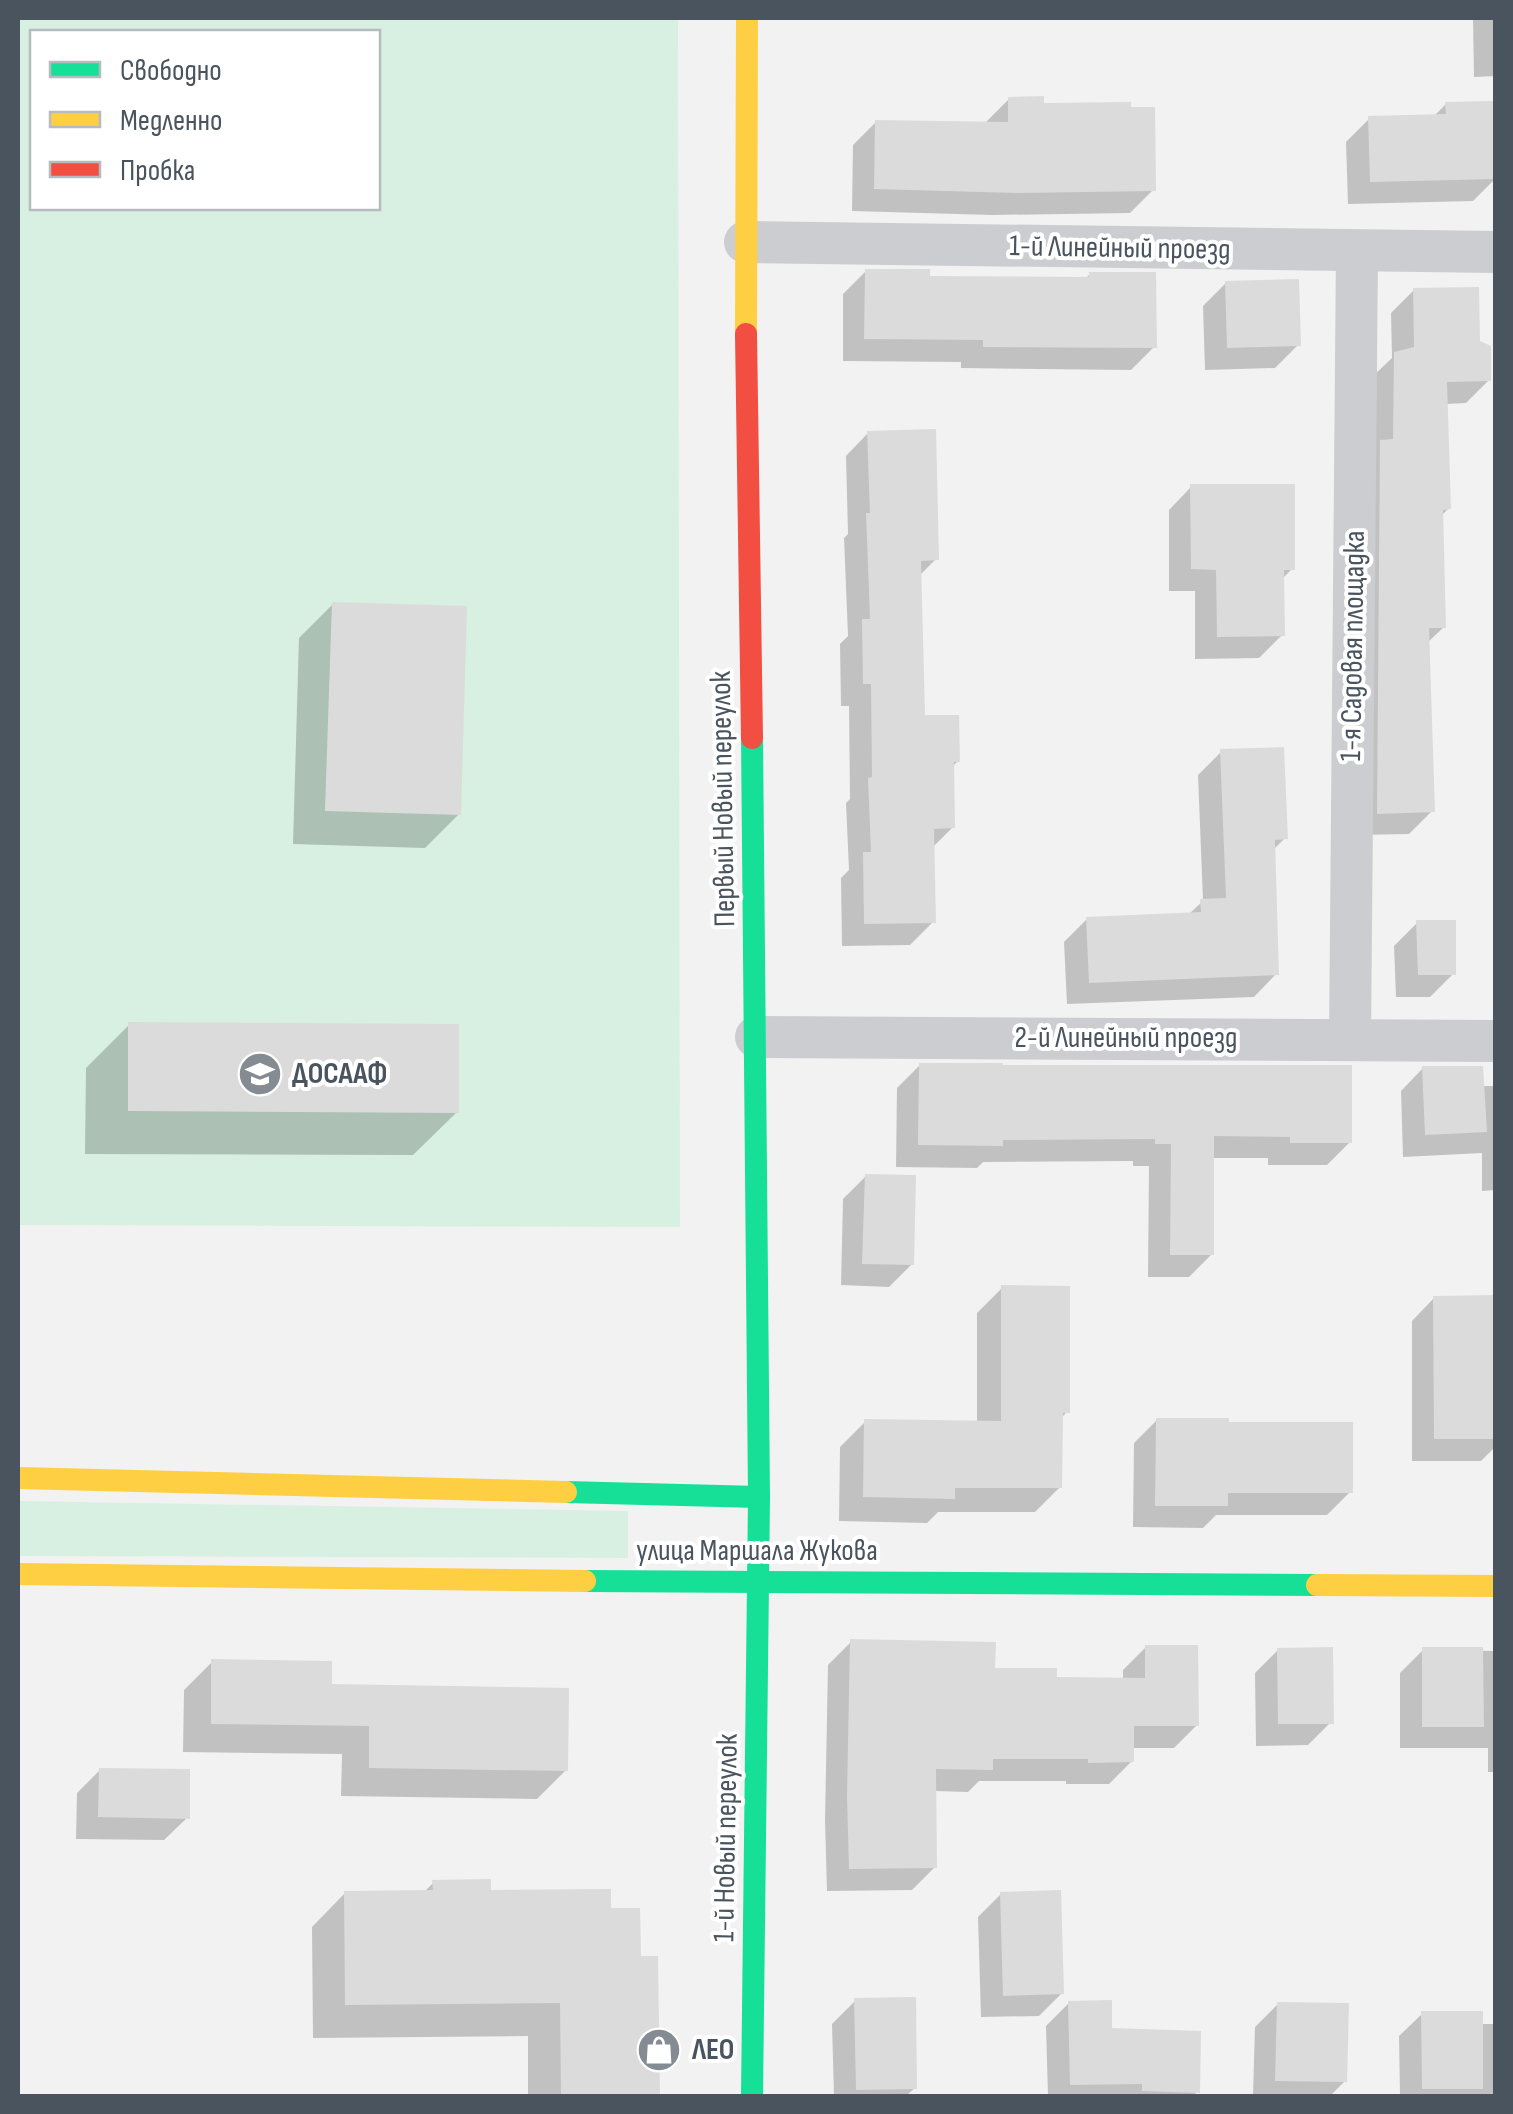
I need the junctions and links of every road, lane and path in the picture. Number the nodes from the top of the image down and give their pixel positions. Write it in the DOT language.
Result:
graph roads {
  1 [pos="747,18"];
  2 [pos="745,242"];
  3 [pos="1357,252"];
  4 [pos="1496,252"];
  5 [pos="756,1036"];
  6 [pos="1350,1040"];
  7 [pos="1496,1041"];
  8 [pos="18,1478"];
  9 [pos="759,1497"];
  10 [pos="18,1574"];
  11 [pos="759,1580"];
  12 [pos="1496,1586"];
  13 [pos="752,2096"];
  1 -- 2 [label="main road, Первый Новый переулок"];
  2 -- 3 [label="street, 1-й Линейный проезд"];
  2 -- 5 [label="main road, Первый Новый переулок"];
  3 -- 4 [label="street, 1-й Линейный проезд"];
  3 -- 6 [label="street, 1-я Садовая площадка"];
  5 -- 6 [label="street, 2-й Линейный проезд"];
  5 -- 9 [label="main road, Первый Новый переулок"];
  6 -- 7 [label="street, 2-й Линейный проезд"];
  8 -- 9 [label="main road, улица Маршала Жукова"];
  9 -- 11 [label="main road, Первый Новый переулок"];
  10 -- 11 [label="main road, улица Маршала Жукова"];
  11 -- 12 [label="main road, улица Маршала Жукова"];
  11 -- 13 [label="main road, 1-й Новый переулок"];
}
